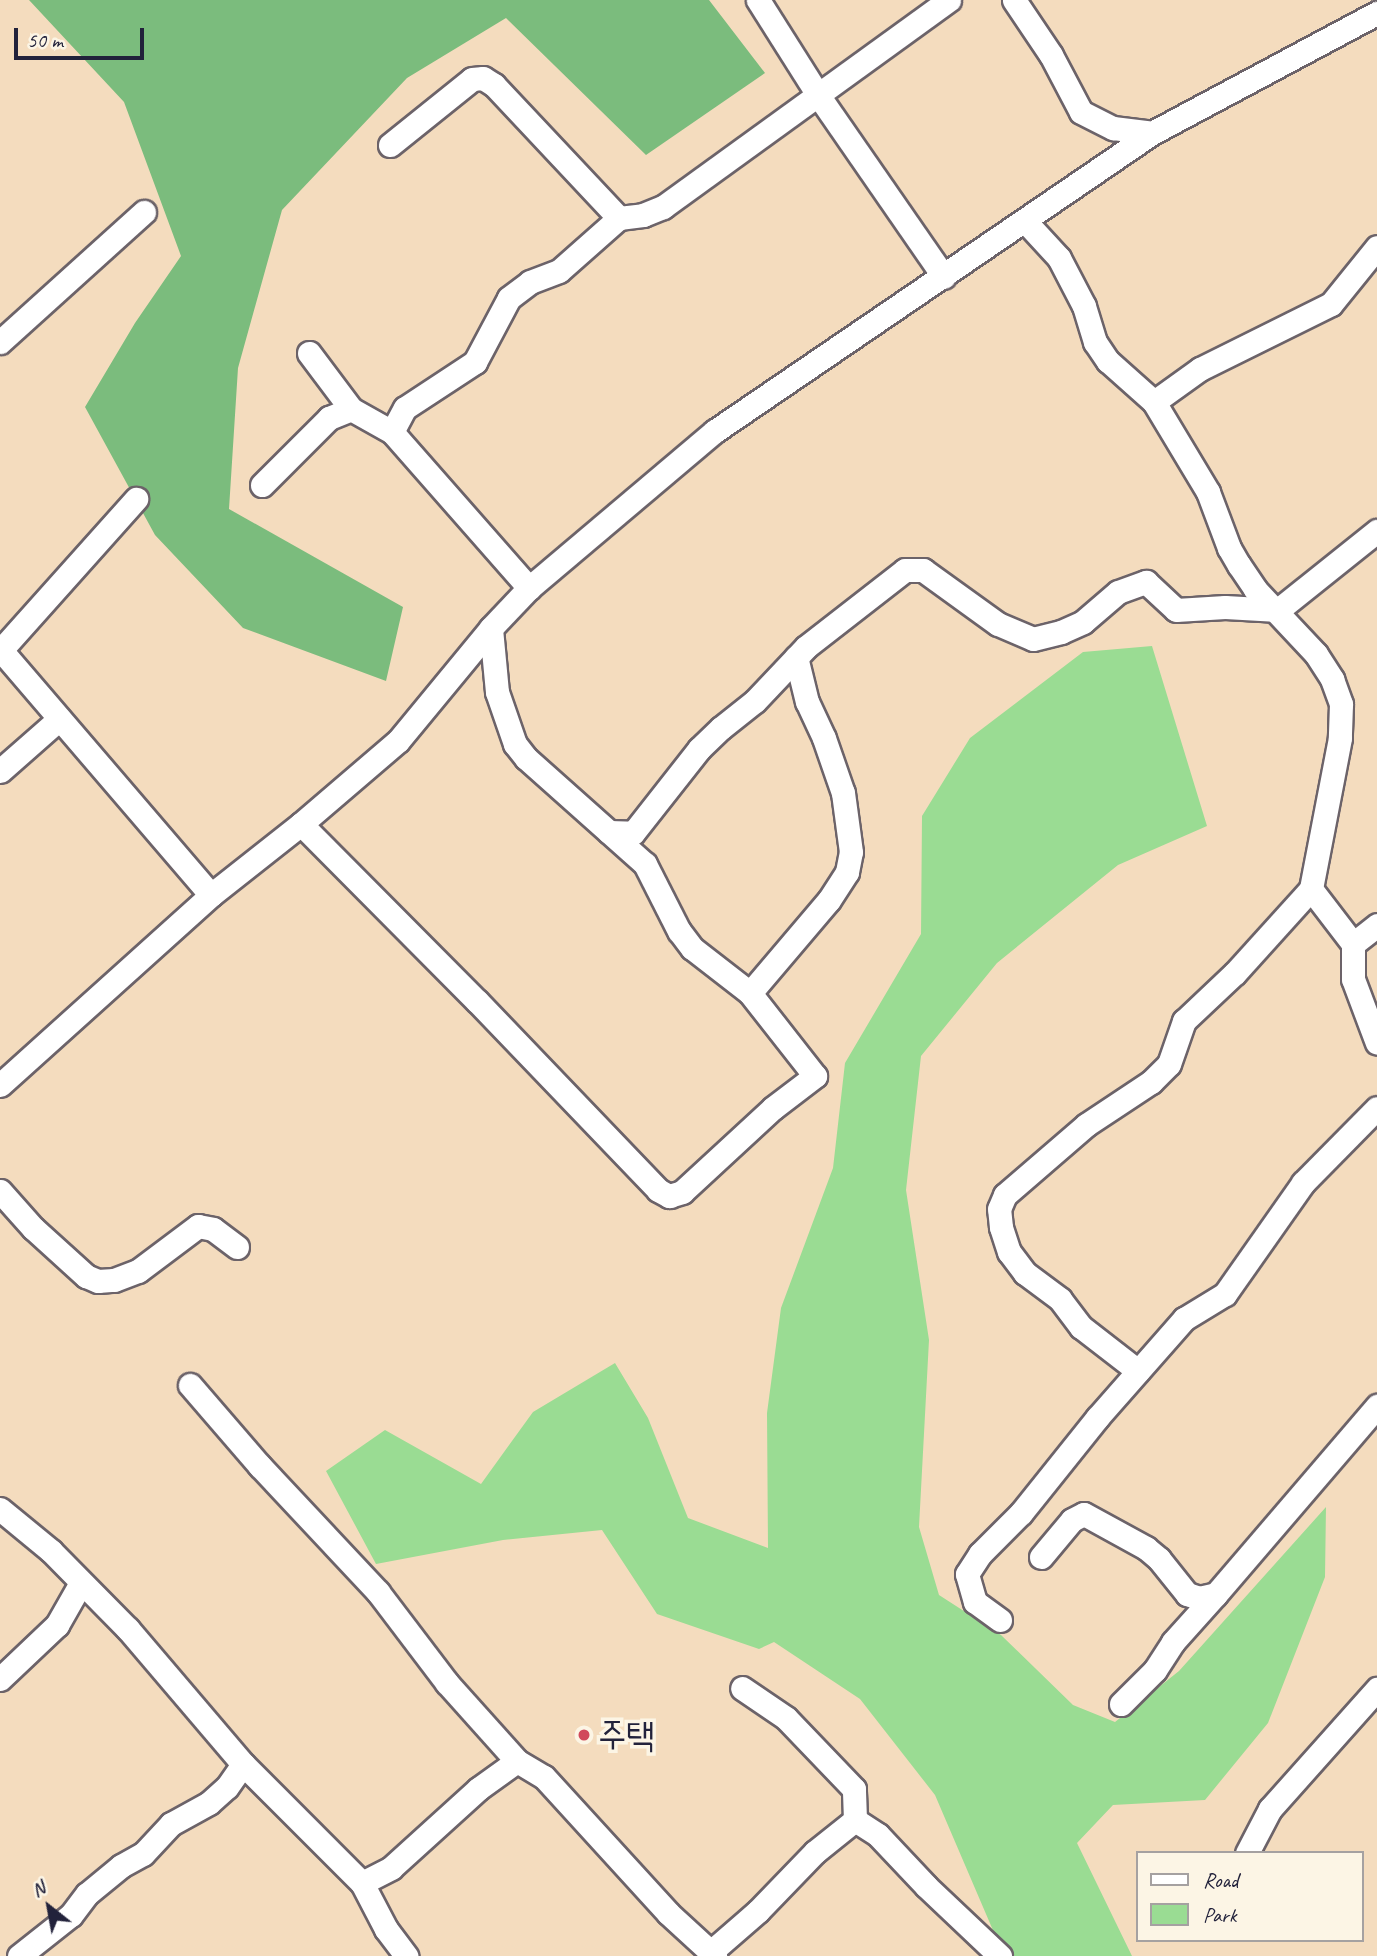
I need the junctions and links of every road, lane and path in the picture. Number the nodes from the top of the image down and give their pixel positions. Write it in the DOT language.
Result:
graph roads {
  1 [pos="758,0"];
  2 [pos="949,0"];
  3 [pos="1014,0"];
  4 [pos="1377,13"];
  5 [pos="818,95"];
  6 [pos="1152,133"];
  7 [pos="390,145"];
  8 [pos="144,212"];
  9 [pos="619,218"];
  10 [pos="1025,221"];
  11 [pos="1377,247"];
  12 [pos="944,277"];
  13 [pos="0,342"];
  14 [pos="309,353"];
  15 [pos="1154,402"];
  16 [pos="351,409"];
  17 [pos="392,432"];
  18 [pos="262,485"];
  19 [pos="136,499"];
  20 [pos="1377,531"];
  21 [pos="529,587"];
  22 [pos="1278,610"];
  23 [pos="491,628"];
  24 [pos="1,649"];
  25 [pos="796,657"];
  26 [pos="59,719"];
  27 [pos="0,771"];
  28 [pos="301,824"];
  29 [pos="609,832"];
  30 [pos="1311,889"];
  31 [pos="211,895"];
  32 [pos="1377,925"];
  33 [pos="1353,944"];
  34 [pos="750,993"];
  35 [pos="1377,1043"];
  36 [pos="0,1086"];
  37 [pos="1377,1108"];
  38 [pos="0,1191"];
  39 [pos="237,1247"];
  40 [pos="1138,1371"];
  41 [pos="190,1385"];
  42 [pos="1377,1406"];
  43 [pos="0,1508"];
  44 [pos="1041,1557"];
  45 [pos="81,1583"];
  46 [pos="1216,1594"];
  47 [pos="1000,1620"];
  48 [pos="0,1679"];
  49 [pos="742,1688"];
  50 [pos="1377,1689"];
  51 [pos="1121,1704"];
  52 [pos="517,1761"];
  53 [pos="243,1764"];
  54 [pos="855,1820"];
  55 [pos="1248,1851"];
  56 [pos="362,1883"];
  57 [pos="714,1954"];
  58 [pos="19,1956"];
  59 [pos="406,1956"];
  60 [pos="1000,1956"];
  1 -- 5 [label="street"];
  2 -- 5 [label="street"];
  3 -- 6 [label="street"];
  4 -- 6 [label="street"];
  5 -- 9 [label="street"];
  5 -- 12 [label="street"];
  6 -- 10 [label="street"];
  7 -- 9 [label="street"];
  8 -- 13 [label="street"];
  9 -- 17 [label="street"];
  10 -- 12 [label="street"];
  10 -- 15 [label="street"];
  11 -- 15 [label="street"];
  12 -- 21 [label="street"];
  14 -- 16 [label="street"];
  15 -- 22 [label="street"];
  16 -- 17 [label="street"];
  16 -- 18 [label="street"];
  17 -- 21 [label="street"];
  19 -- 24 [label="street"];
  20 -- 22 [label="street"];
  21 -- 23 [label="street"];
  22 -- 25 [label="street"];
  22 -- 30 [label="street"];
  23 -- 28 [label="street"];
  23 -- 29 [label="street"];
  24 -- 26 [label="street"];
  25 -- 29 [label="street"];
  25 -- 34 [label="street"];
  26 -- 27 [label="street"];
  26 -- 31 [label="street"];
  28 -- 31 [label="street"];
  28 -- 34 [label="street"];
  29 -- 34 [label="street"];
  30 -- 33 [label="street"];
  30 -- 40 [label="street"];
  31 -- 36 [label="street"];
  32 -- 33 [label="street"];
  33 -- 35 [label="street"];
  37 -- 40 [label="street"];
  38 -- 39 [label="street"];
  40 -- 47 [label="street"];
  41 -- 52 [label="street"];
  42 -- 46 [label="street"];
  43 -- 45 [label="street"];
  44 -- 46 [label="street"];
  45 -- 48 [label="street"];
  45 -- 53 [label="street"];
  46 -- 51 [label="street"];
  49 -- 54 [label="street"];
  50 -- 55 [label="street"];
  52 -- 56 [label="street"];
  52 -- 57 [label="street"];
  53 -- 56 [label="street"];
  53 -- 58 [label="street"];
  54 -- 57 [label="street"];
  54 -- 60 [label="street"];
  56 -- 59 [label="street"];
}
